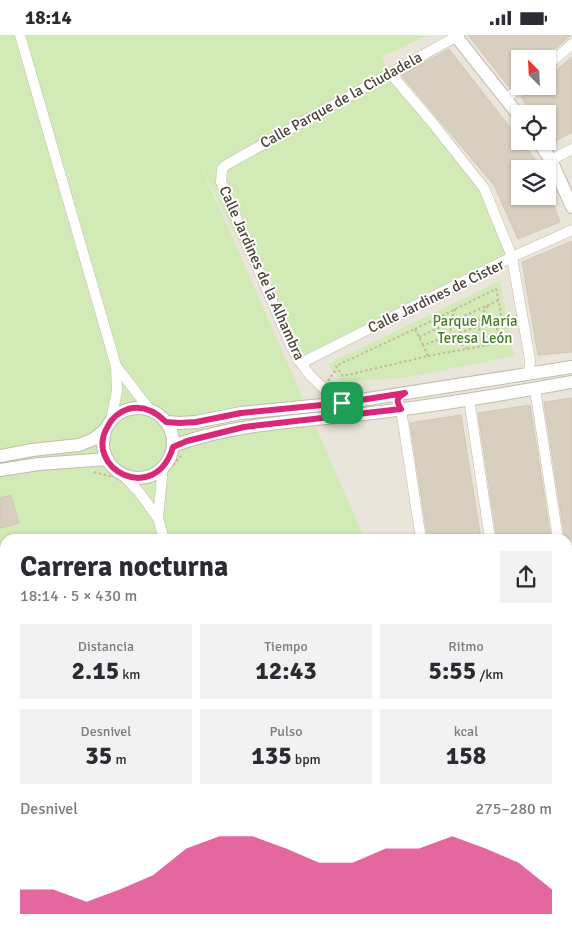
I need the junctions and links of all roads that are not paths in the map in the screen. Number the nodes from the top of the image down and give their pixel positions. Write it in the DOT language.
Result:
graph roads {
  1 [pos="20,35"];
  2 [pos="457,36"];
  3 [pos="572,44"];
  4 [pos="556,58"];
  5 [pos="390,73"];
  6 [pos="511,95"];
  7 [pos="506,99"];
  8 [pos="511,105"];
  9 [pos="572,149"];
  10 [pos="544,150"];
  11 [pos="551,160"];
  12 [pos="226,165"];
  13 [pos="556,171"];
  14 [pos="572,207"];
  15 [pos="572,230"];
  16 [pos="512,257"];
  17 [pos="299,361"];
  18 [pos="116,366"];
  19 [pos="572,367"];
  20 [pos="529,373"];
  21 [pos="572,382"];
  22 [pos="536,389"];
  23 [pos="405,393"];
  24 [pos="469,399"];
  25 [pos="342,403"];
  26 [pos="401,409"];
  27 [pos="150,410"];
  28 [pos="166,422"];
  29 [pos="108,425"];
  30 [pos="173,447"];
  31 [pos="0,456"];
  32 [pos="107,459"];
  33 [pos="167,467"];
  34 [pos="0,470"];
  35 [pos="119,476"];
  36 [pos="158,518"];
  37 [pos="163,534"];
  38 [pos="419,534"];
  39 [pos="489,534"];
  40 [pos="557,534"];
  1 -- 18 [label="street"];
  2 -- 5 [label="street, Calle Parque de la Ciudadela"];
  2 -- 7 [label="street"];
  3 -- 4 [label="street"];
  5 -- 12 [label="street, Calle Parque de la Ciudadela"];
  5 -- 16 [label="street"];
  6 -- 7 [label="street"];
  7 -- 8 [label="street"];
  9 -- 11 [label="street"];
  10 -- 11 [label="street"];
  12 -- 17 [label="street, Calle Jardines de la Alhambra"];
  13 -- 14 [label="street"];
  15 -- 16 [label="street, Calle Jardines de Cister"];
  16 -- 17 [label="street, Calle Jardines de Cister"];
  16 -- 20 [label="street"];
  17 -- 25 [label="street, Calle Jardines de la Alhambra"];
  18 -- 27 [label="street"];
  18 -- 29 [label="street"];
  19 -- 20 [label="street"];
  20 -- 23 [label="street"];
  21 -- 22 [label="street"];
  22 -- 24 [label="street"];
  22 -- 40 [label="street"];
  23 -- 25 [label="street"];
  23 -- 26 [label="street"];
  24 -- 26 [label="street"];
  24 -- 39 [label="street"];
  25 -- 28 [label="street"];
  26 -- 30 [label="street"];
  26 -- 38 [label="street"];
  27 -- 28 [label="street"];
  27 -- 29 [label="street"];
  28 -- 30 [label="street"];
  29 -- 31 [label="street"];
  29 -- 32 [label="street"];
  30 -- 33 [label="street"];
  32 -- 34 [label="street"];
  32 -- 35 [label="street"];
  33 -- 35 [label="street"];
  33 -- 36 [label="street"];
  35 -- 36 [label="street"];
  36 -- 37 [label="street"];
}
